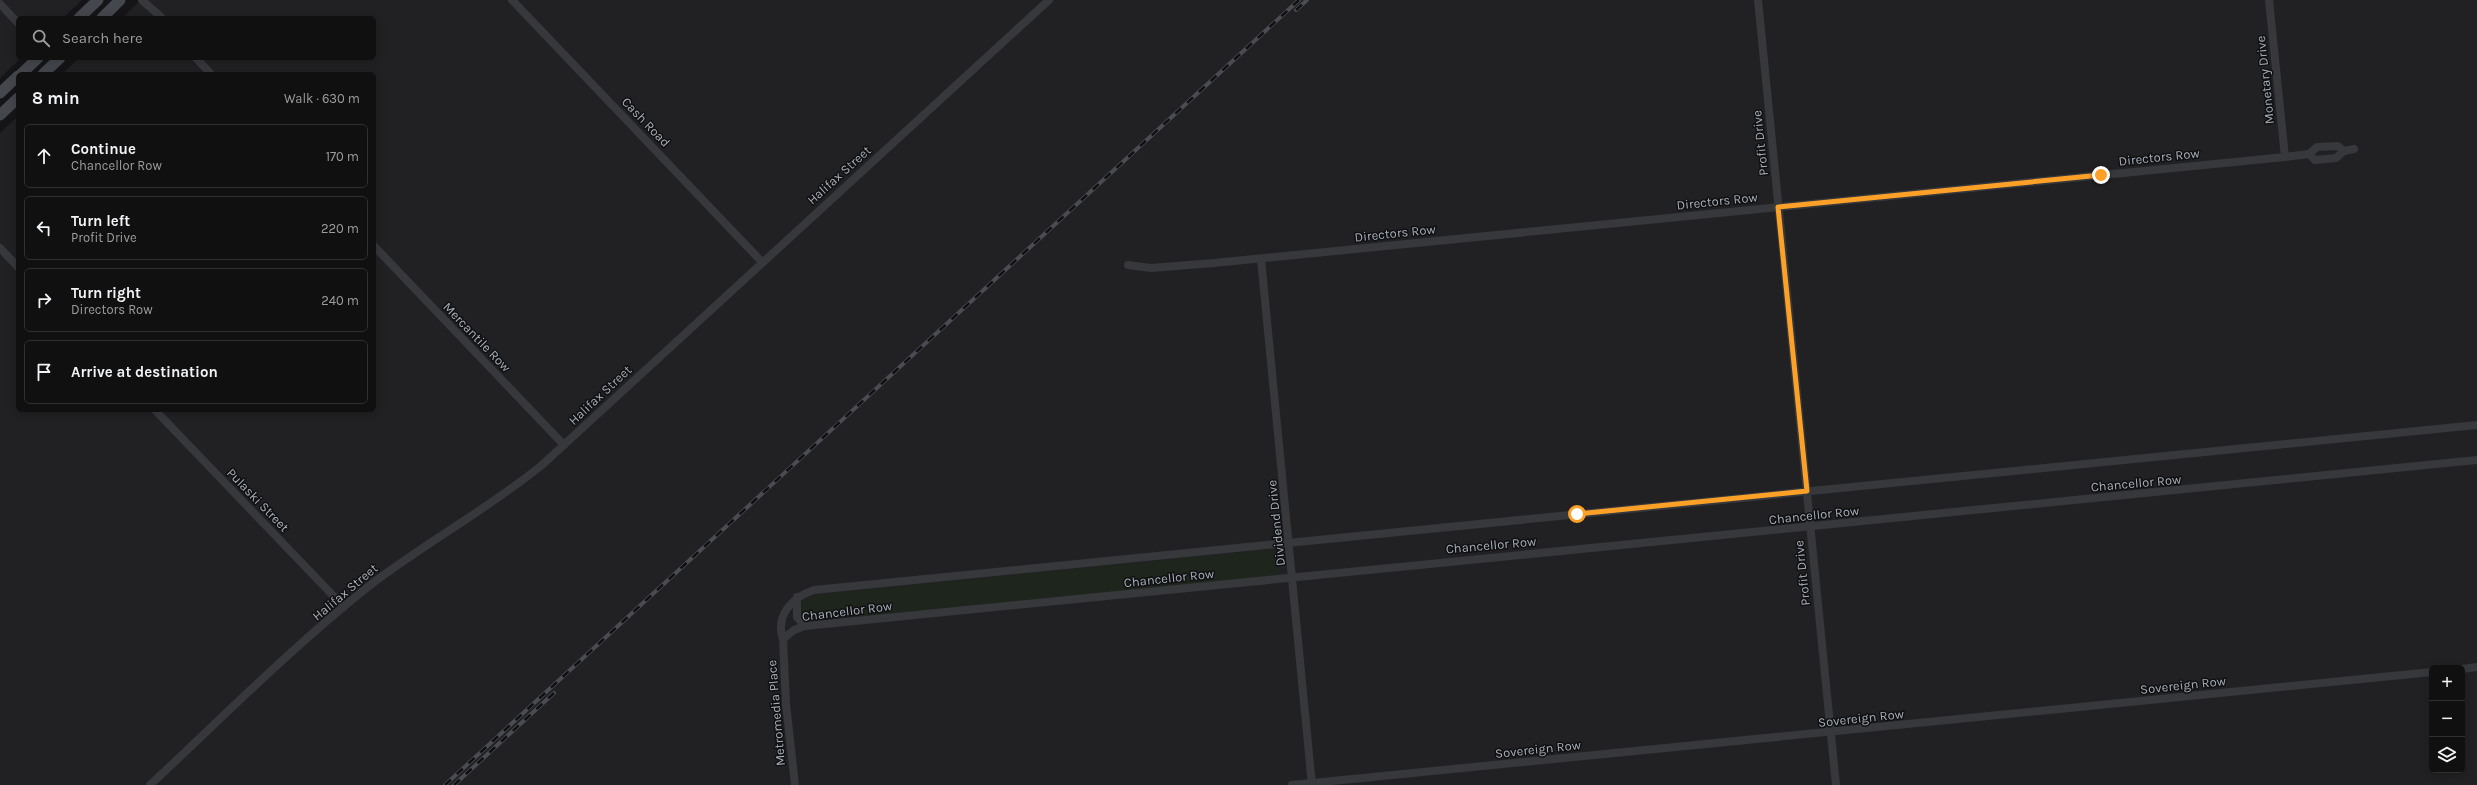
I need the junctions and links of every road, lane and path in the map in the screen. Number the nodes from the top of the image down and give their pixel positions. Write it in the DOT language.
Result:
graph roads {
  1 [pos="98,0"];
  2 [pos="120,0"];
  3 [pos="142,0"];
  4 [pos="512,0"];
  5 [pos="1049,0"];
  6 [pos="1758,0"];
  7 [pos="2269,0"];
  8 [pos="0,4"];
  9 [pos="81,16"];
  10 [pos="104,16"];
  11 [pos="160,16"];
  12 [pos="16,21"];
  13 [pos="36,60"];
  14 [pos="54,60"];
  15 [pos="198,60"];
  16 [pos="23,72"];
  17 [pos="45,72"];
  18 [pos="209,72"];
  19 [pos="16,78"];
  20 [pos="0,93"];
  21 [pos="16,100"];
  22 [pos="0,115"];
  23 [pos="2354,149"];
  24 [pos="2344,151"];
  25 [pos="2309,154"];
  26 [pos="2285,157"];
  27 [pos="1778,207"];
  28 [pos="0,248"];
  29 [pos="376,248"];
  30 [pos="1261,259"];
  31 [pos="762,262"];
  32 [pos="16,265"];
  33 [pos="1128,265"];
  34 [pos="157,412"];
  35 [pos="2477,425"];
  36 [pos="564,445"];
  37 [pos="2477,460"];
  38 [pos="1807,491"];
  39 [pos="1810,528"];
  40 [pos="1290,544"];
  41 [pos="1293,578"];
  42 [pos="797,597"];
  43 [pos="344,607"];
  44 [pos="805,626"];
  45 [pos="783,639"];
  46 [pos="2477,667"];
  47 [pos="2465,669"];
  48 [pos="2429,672"];
  49 [pos="1831,733"];
  50 [pos="1312,784"];
  51 [pos="150,785"];
  52 [pos="795,785"];
  53 [pos="1292,785"];
  54 [pos="1836,785"];
  1 -- 9 [label="main road"];
  2 -- 10 [label="main road"];
  3 -- 11 [label="street"];
  4 -- 31 [label="street, Cash Road"];
  5 -- 31 [label="street, Halifax Street"];
  6 -- 27 [label="street, Profit Drive"];
  7 -- 26 [label="street, Monetary Drive"];
  8 -- 12 [label="street"];
  13 -- 16 [label="main road"];
  14 -- 17 [label="main road"];
  15 -- 18 [label="street"];
  19 -- 20 [label="main road"];
  21 -- 22 [label="main road"];
  23 -- 24 [label="street, Directors Row"];
  24 -- 25 [label="street, Directors Row"];
  24 -- 25 [label="street, Directors Row"];
  25 -- 26 [label="street, Directors Row"];
  26 -- 27 [label="street, Directors Row"];
  27 -- 30 [label="street, Directors Row"];
  27 -- 38 [label="street, Profit Drive"];
  28 -- 32 [label="street"];
  29 -- 36 [label="street, Mercantile Row"];
  30 -- 33 [label="street, Directors Row"];
  30 -- 40 [label="street, Dividend Drive"];
  31 -- 36 [label="street, Halifax Street"];
  34 -- 43 [label="street, Pulaski Street"];
  35 -- 38 [label="street, Chancellor Row"];
  36 -- 43 [label="street, Halifax Street"];
  37 -- 39 [label="street, Chancellor Row"];
  38 -- 39 [label="street, Profit Drive"];
  38 -- 40 [label="street, Chancellor Row"];
  39 -- 41 [label="street, Chancellor Row"];
  39 -- 49 [label="street, Profit Drive"];
  40 -- 41 [label="street, Dividend Drive"];
  40 -- 42 [label="street, Chancellor Row"];
  41 -- 44 [label="street, Chancellor Row"];
  41 -- 50 [label="street, Dividend Drive"];
  42 -- 44 [label="street"];
  42 -- 45 [label="street, Chancellor Row"];
  43 -- 51 [label="street, Halifax Street"];
  44 -- 45 [label="street, Chancellor Row"];
  45 -- 52 [label="street, Metromedia Place"];
  46 -- 47 [label="street"];
  48 -- 49 [label="street, Sovereign Row"];
  49 -- 50 [label="street, Sovereign Row"];
  49 -- 54 [label="street, Profit Drive"];
  50 -- 53 [label="street, Sovereign Row"];
}
